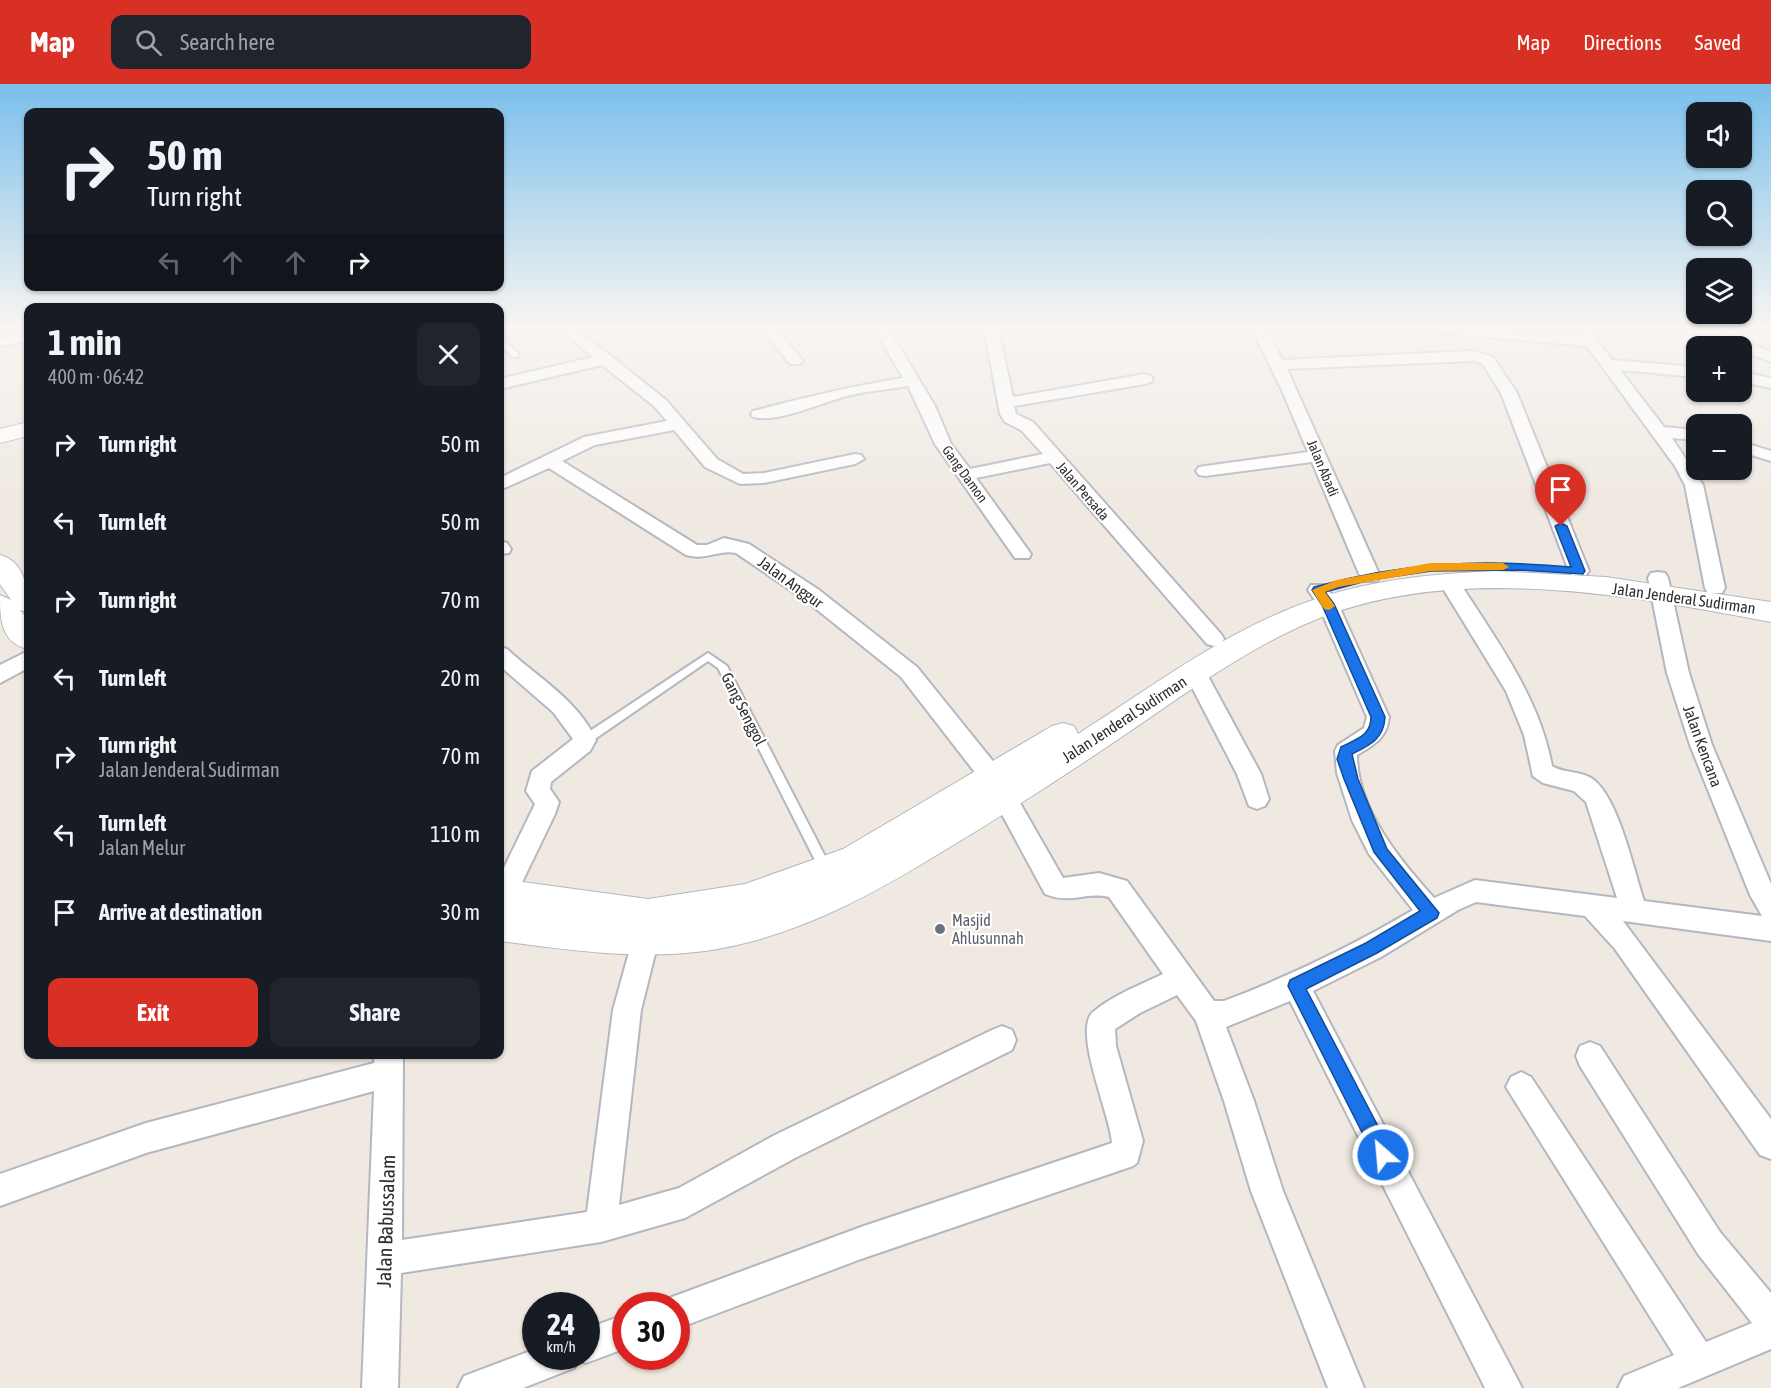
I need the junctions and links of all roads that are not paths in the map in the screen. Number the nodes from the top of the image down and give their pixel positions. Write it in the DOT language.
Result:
graph roads {
  1 [pos="643,389"];
  2 [pos="863,389"];
  3 [pos="917,389"];
  4 [pos="1002,389"];
  5 [pos="1087,389"];
  6 [pos="1288,389"];
  7 [pos="1506,389"];
  8 [pos="1627,389"];
  9 [pos="1004,403"];
  10 [pos="759,414"];
  11 [pos="680,424"];
  12 [pos="24,430"];
  13 [pos="1658,432"];
  14 [pos="1686,434"];
  15 [pos="0,436"];
  16 [pos="1752,450"];
  17 [pos="1317,456"];
  18 [pos="1771,456"];
  19 [pos="1054,457"];
  20 [pos="855,459"];
  21 [pos="549,460"];
  22 [pos="1205,471"];
  23 [pos="966,475"];
  24 [pos="504,483"];
  25 [pos="1022,554"];
  26 [pos="0,564"];
  27 [pos="1579,571"];
  28 [pos="1370,576"];
  29 [pos="1449,582"];
  30 [pos="1660,585"];
  31 [pos="1715,588"];
  32 [pos="1323,597"];
  33 [pos="1771,598"];
  34 [pos="14,604"];
  35 [pos="1771,612"];
  36 [pos="24,629"];
  37 [pos="1214,639"];
  38 [pos="504,658"];
  39 [pos="24,661"];
  40 [pos="1195,672"];
  41 [pos="0,675"];
  42 [pos="585,740"];
  43 [pos="998,786"];
  44 [pos="1257,799"];
  45 [pos="826,870"];
  46 [pos="504,898"];
  47 [pos="504,904"];
  48 [pos="504,905"];
  49 [pos="1591,905"];
  50 [pos="1771,908"];
  51 [pos="1634,910"];
  52 [pos="1431,913"];
  53 [pos="1771,929"];
  54 [pos="646,938"];
  55 [pos="1182,978"];
  56 [pos="1296,986"];
  57 [pos="1208,1014"];
  58 [pos="1002,1040"];
  59 [pos="1590,1056"];
  60 [pos="389,1064"];
  61 [pos="1521,1087"];
  62 [pos="1771,1144"];
  63 [pos="0,1190"];
  64 [pos="601,1226"];
  65 [pos="385,1259"];
  66 [pos="690,1307"];
  67 [pos="1771,1319"];
  68 [pos="1771,1332"];
  69 [pos="1699,1362"];
  70 [pos="524,1370"];
  71 [pos="380,1388"];
  72 [pos="476,1388"];
  73 [pos="1346,1388"];
  74 [pos="1504,1388"];
  75 [pos="1636,1388"];
  1 -- 11 [label="street"];
  2 -- 10 [label="street"];
  3 -- 23 [label="street, Gang Damon"];
  4 -- 9 [label="street"];
  5 -- 9 [label="street"];
  6 -- 17 [label="street, Jalan Abadi"];
  7 -- 27 [label="street"];
  8 -- 13 [label="street"];
  9 -- 19 [label="street, Jalan Persada"];
  11 -- 20 [label="street"];
  11 -- 21 [label="street"];
  12 -- 15 [label="street"];
  13 -- 14 [label="street"];
  13 -- 31 [label="street"];
  16 -- 18 [label="street"];
  17 -- 22 [label="street"];
  17 -- 28 [label="street, Jalan Abadi"];
  19 -- 23 [label="street"];
  19 -- 37 [label="street, Jalan Persada"];
  21 -- 24 [label="street"];
  21 -- 43 [label="street, Jalan Anggur"];
  23 -- 25 [label="street, Gang Damon"];
  26 -- 34 [label="street"];
  27 -- 28 [label="street, Jalan Jenderal Sudirman"];
  27 -- 30 [label="street, Jalan Jenderal Sudirman"];
  28 -- 32 [label="street, Jalan Jenderal Sudirman"];
  29 -- 30 [label="street, Jalan Jenderal Sudirman"];
  29 -- 32 [label="street, Jalan Jenderal Sudirman"];
  29 -- 51 [label="street"];
  30 -- 31 [label="street, Jalan Jenderal Sudirman"];
  30 -- 35 [label="street, Jalan Jenderal Sudirman"];
  30 -- 50 [label="street, Jalan Kencana"];
  31 -- 33 [label="street, Jalan Jenderal Sudirman"];
  32 -- 37 [label="street, Jalan Jenderal Sudirman"];
  32 -- 40 [label="street, Jalan Jenderal Sudirman"];
  32 -- 52 [label="street"];
  34 -- 36 [label="street"];
  37 -- 43 [label="street, Jalan Jenderal Sudirman"];
  38 -- 42 [label="street"];
  39 -- 41 [label="street"];
  40 -- 43 [label="street, Jalan Jenderal Sudirman"];
  40 -- 44 [label="street"];
  42 -- 45 [label="lane, Gang Senggol"];
  42 -- 46 [label="street"];
  43 -- 45 [label="street, Jalan Jenderal Sudirman"];
  43 -- 54 [label="street, Jalan Jenderal Sudirman"];
  43 -- 55 [label="street, Jalan Anggur"];
  45 -- 47 [label="street, Jalan Jenderal Sudirman"];
  48 -- 54 [label="street, Jalan Jenderal Sudirman"];
  49 -- 51 [label="street"];
  49 -- 52 [label="street"];
  49 -- 62 [label="street"];
  51 -- 53 [label="street"];
  52 -- 56 [label="street"];
  54 -- 64 [label="street"];
  55 -- 57 [label="street, Jalan Anggur"];
  55 -- 66 [label="street"];
  56 -- 57 [label="street"];
  56 -- 74 [label="street"];
  57 -- 73 [label="street, Jalan Anggur"];
  58 -- 64 [label="street"];
  59 -- 67 [label="street"];
  60 -- 63 [label="street"];
  60 -- 65 [label="street, Jalan Babussalam"];
  61 -- 69 [label="street"];
  64 -- 65 [label="street"];
  65 -- 71 [label="street, Jalan Babussalam"];
  68 -- 69 [label="street"];
  69 -- 75 [label="street"];
  70 -- 72 [label="street"];
}
